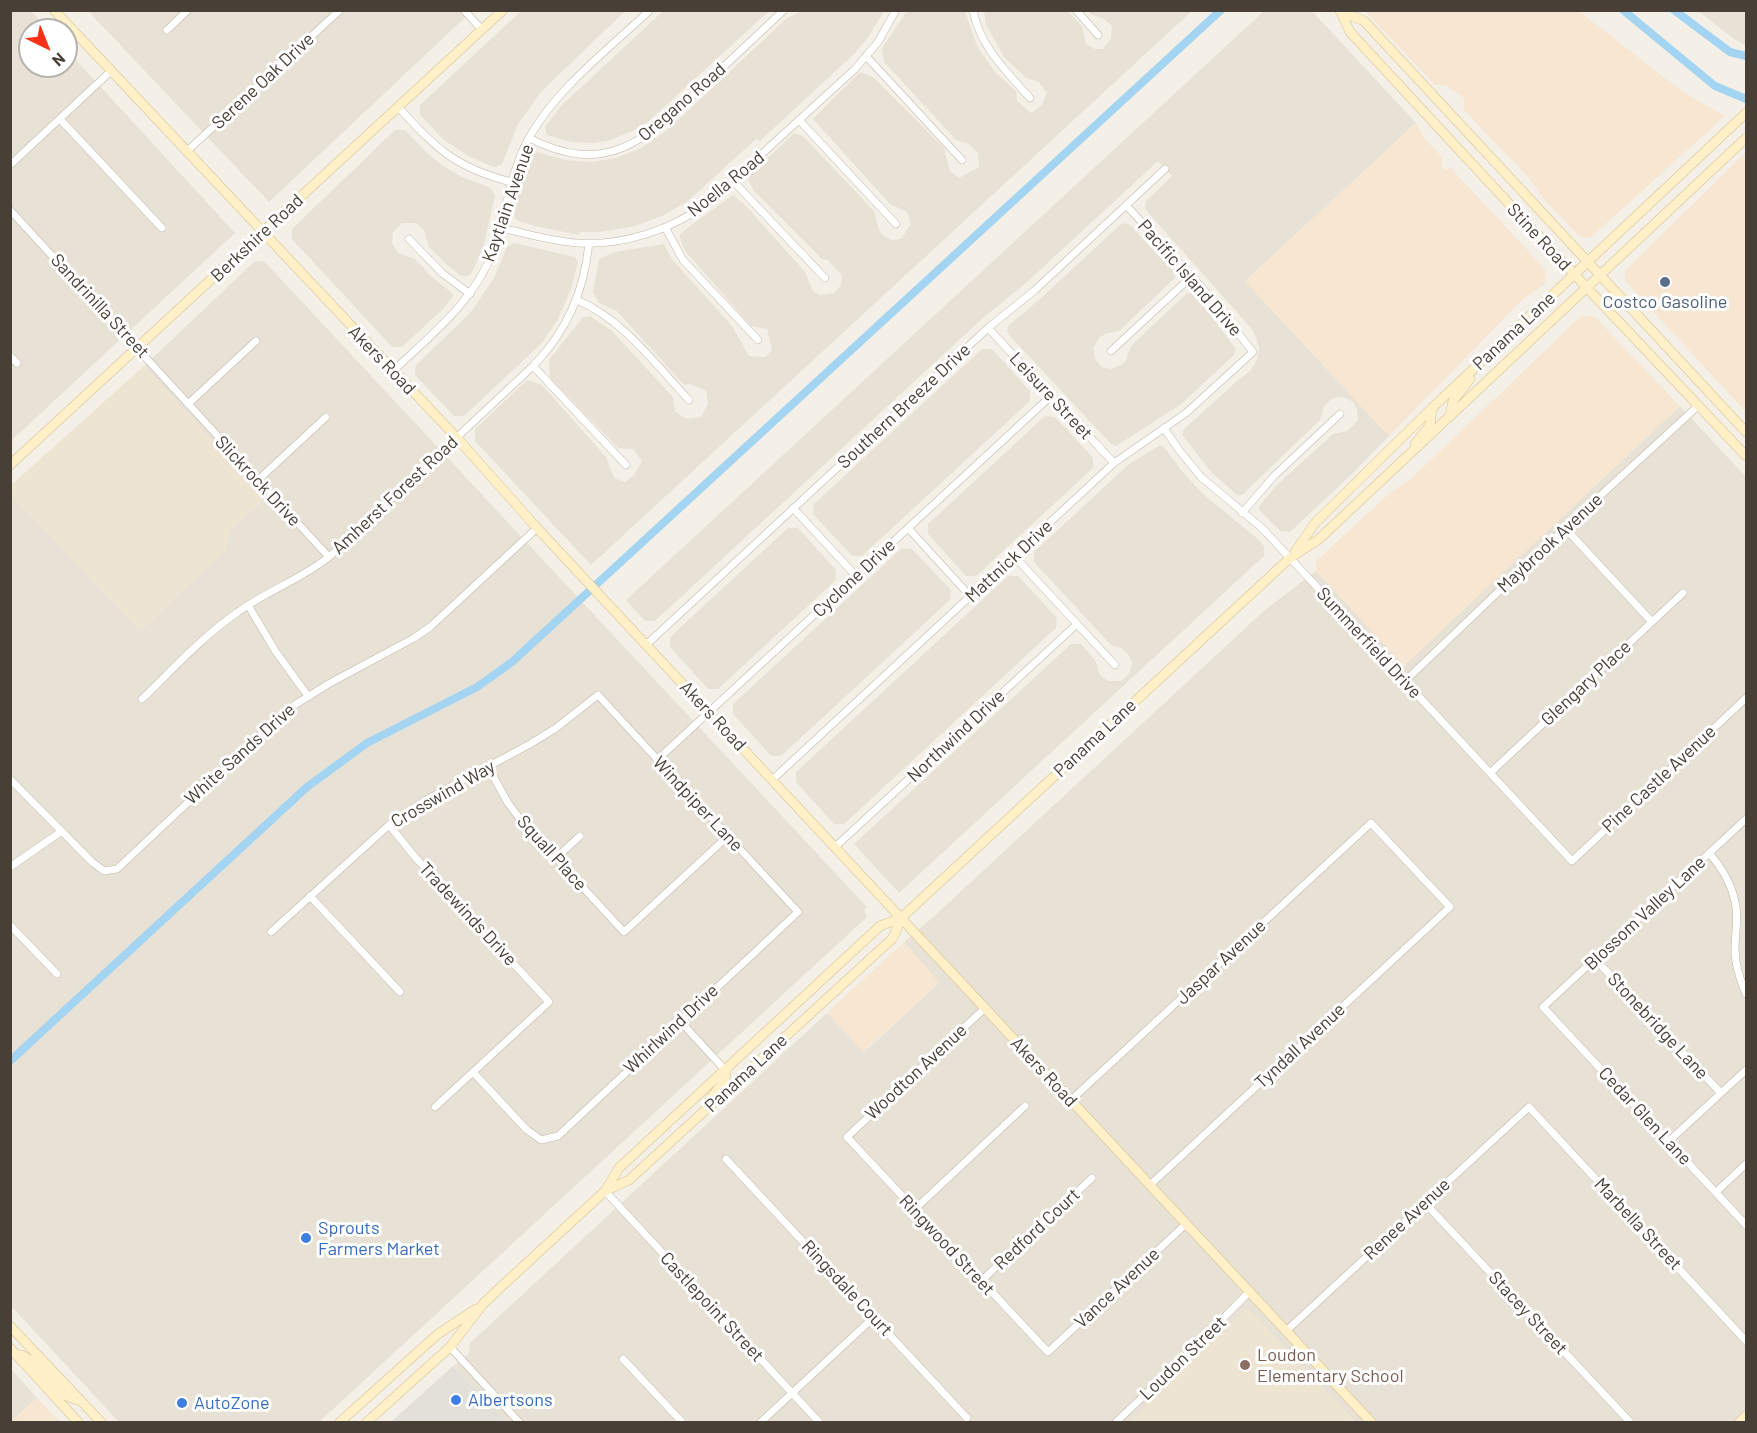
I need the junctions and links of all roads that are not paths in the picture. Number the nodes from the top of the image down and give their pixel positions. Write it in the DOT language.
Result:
graph roads {
  1 [pos="54,10"];
  2 [pos="188,10"];
  3 [pos="340,10"];
  4 [pos="464,10"];
  5 [pos="502,10"];
  6 [pos="650,10"];
  7 [pos="784,10"];
  8 [pos="896,10"];
  9 [pos="973,10"];
  10 [pos="1076,10"];
  11 [pos="1340,11"];
  12 [pos="167,30"];
  13 [pos="482,30"];
  14 [pos="1098,35"];
  15 [pos="866,57"];
  16 [pos="111,72"];
  17 [pos="1030,98"];
  18 [pos="398,107"];
  19 [pos="1746,113"];
  20 [pos="60,119"];
  21 [pos="800,121"];
  22 [pos="529,138"];
  23 [pos="1746,138"];
  24 [pos="186,152"];
  25 [pos="962,160"];
  26 [pos="10,165"];
  27 [pos="1165,169"];
  28 [pos="733,181"];
  29 [pos="511,182"];
  30 [pos="1126,205"];
  31 [pos="10,210"];
  32 [pos="896,224"];
  33 [pos="665,227"];
  34 [pos="162,228"];
  35 [pos="500,228"];
  36 [pos="262,233"];
  37 [pos="409,239"];
  38 [pos="589,243"];
  39 [pos="1589,261"];
  40 [pos="1602,274"];
  41 [pos="1574,275"];
  42 [pos="1192,276"];
  43 [pos="825,278"];
  44 [pos="1587,288"];
  45 [pos="470,294"];
  46 [pos="577,300"];
  47 [pos="988,328"];
  48 [pos="758,340"];
  49 [pos="256,341"];
  50 [pos="138,347"];
  51 [pos="1111,351"];
  52 [pos="1253,352"];
  53 [pos="10,356"];
  54 [pos="1486,358"];
  55 [pos="17,363"];
  56 [pos="533,366"];
  57 [pos="393,371"];
  58 [pos="1051,396"];
  59 [pos="689,400"];
  60 [pos="188,404"];
  61 [pos="1698,406"];
  62 [pos="1432,408"];
  63 [pos="1340,414"];
  64 [pos="326,417"];
  65 [pos="1450,417"];
  66 [pos="1164,428"];
  67 [pos="1746,432"];
  68 [pos="457,438"];
  69 [pos="1746,456"];
  70 [pos="1114,463"];
  71 [pos="10,465"];
  72 [pos="626,465"];
  73 [pos="1399,465"];
  74 [pos="258,480"];
  75 [pos="793,508"];
  76 [pos="1242,513"];
  77 [pos="537,528"];
  78 [pos="908,528"];
  79 [pos="1565,528"];
  80 [pos="1014,556"];
  81 [pos="329,557"];
  82 [pos="1290,558"];
  83 [pos="856,576"];
  84 [pos="1683,593"];
  85 [pos="970,596"];
  86 [pos="248,605"];
  87 [pos="1652,622"];
  88 [pos="1077,624"];
  89 [pos="646,645"];
  90 [pos="1114,665"];
  91 [pos="1405,681"];
  92 [pos="598,695"];
  93 [pos="308,696"];
  94 [pos="1746,698"];
  95 [pos="142,699"];
  96 [pos="709,712"];
  97 [pos="657,760"];
  98 [pos="488,767"];
  99 [pos="1490,773"];
  100 [pos="10,779"];
  101 [pos="772,780"];
  102 [pos="1746,819"];
  103 [pos="1371,823"];
  104 [pos="389,825"];
  105 [pos="62,831"];
  106 [pos="580,836"];
  107 [pos="728,836"];
  108 [pos="835,847"];
  109 [pos="1709,853"];
  110 [pos="556,858"];
  111 [pos="1572,861"];
  112 [pos="10,867"];
  113 [pos="310,896"];
  114 [pos="798,912"];
  115 [pos="901,918"];
  116 [pos="10,925"];
  117 [pos="271,932"];
  118 [pos="1595,959"];
  119 [pos="57,974"];
  120 [pos="400,992"];
  121 [pos="1746,994"];
  122 [pos="1543,1007"];
  123 [pos="985,1008"];
  124 [pos="680,1021"];
  125 [pos="1746,1070"];
  126 [pos="726,1071"];
  127 [pos="473,1072"];
  128 [pos="1721,1093"];
  129 [pos="1071,1100"];
  130 [pos="1025,1106"];
  131 [pos="435,1107"];
  132 [pos="1529,1107"];
  133 [pos="689,1125"];
  134 [pos="847,1137"];
  135 [pos="1669,1142"];
  136 [pos="726,1159"];
  137 [pos="1746,1164"];
  138 [pos="1092,1178"];
  139 [pos="1150,1185"];
  140 [pos="605,1191"];
  141 [pos="1716,1192"];
  142 [pos="1425,1203"];
  143 [pos="915,1209"];
  144 [pos="1186,1224"];
  145 [pos="1746,1225"];
  146 [pos="981,1281"];
  147 [pos="1249,1292"];
  148 [pos="483,1305"];
  149 [pos="473,1311"];
  150 [pos="874,1317"];
  151 [pos="10,1326"];
  152 [pos="1286,1331"];
  153 [pos="1746,1341"];
  154 [pos="450,1347"];
  155 [pos="11,1348"];
  156 [pos="1048,1352"];
  157 [pos="623,1359"];
  158 [pos="792,1394"];
  159 [pos="81,1402"];
  160 [pos="1746,1416"];
  161 [pos="967,1418"];
  162 [pos="78,1422"];
  163 [pos="101,1422"];
  164 [pos="340,1422"];
  165 [pos="367,1422"];
  166 [pos="519,1422"];
  167 [pos="682,1422"];
  168 [pos="761,1422"];
  169 [pos="819,1422"];
  170 [pos="1116,1422"];
  171 [pos="1371,1422"];
  172 [pos="1630,1422"];
  173 [pos="1740,1422"];
  1 -- 16 [label="main road, Akers Road"];
  2 -- 12 [label="street"];
  3 -- 24 [label="street, Serene Oak Drive"];
  4 -- 13 [label="street"];
  5 -- 13 [label="main road, Berkshire Road"];
  6 -- 22 [label="street, Kaytlain Avenue"];
  7 -- 22 [label="street, Oregano Road"];
  8 -- 15 [label="street, Noella Road"];
  9 -- 17 [label="street"];
  10 -- 14 [label="street"];
  11 -- 39 [label="main road, Stine Road"];
  11 -- 41 [label="main road, Stine Road"];
  13 -- 18 [label="main road, Berkshire Road"];
  15 -- 21 [label="street, Noella Road"];
  15 -- 25 [label="street"];
  16 -- 20 [label="street"];
  16 -- 24 [label="main road, Akers Road"];
  18 -- 29 [label="street"];
  18 -- 36 [label="main road, Berkshire Road"];
  19 -- 39 [label="main road, Panama Lane"];
  20 -- 26 [label="street"];
  20 -- 34 [label="street"];
  21 -- 28 [label="street, Noella Road"];
  21 -- 32 [label="street"];
  22 -- 29 [label="street, Kaytlain Avenue"];
  23 -- 40 [label="main road, Panama Lane"];
  24 -- 36 [label="main road, Akers Road"];
  27 -- 30 [label="street, Southern Breeze Drive"];
  28 -- 33 [label="street, Noella Road"];
  28 -- 43 [label="street"];
  29 -- 35 [label="street, Kaytlain Avenue"];
  30 -- 42 [label="street, Pacific Island Drive"];
  30 -- 47 [label="street, Southern Breeze Drive"];
  31 -- 50 [label="street, Sandrinilla Street"];
  33 -- 38 [label="street, Noella Road"];
  33 -- 48 [label="street"];
  35 -- 38 [label="street, Noella Road"];
  35 -- 45 [label="street, Kaytlain Avenue"];
  36 -- 50 [label="main road, Berkshire Road"];
  36 -- 57 [label="main road, Akers Road"];
  37 -- 45 [label="street"];
  38 -- 46 [label="street, Amherst Forest Road"];
  39 -- 40 [label="main road, Stine Road"];
  39 -- 41 [label="main road, Panama Lane"];
  40 -- 44 [label="main road, Panama Lane"];
  40 -- 67 [label="main road, Stine Road"];
  41 -- 44 [label="main road, Stine Road"];
  41 -- 54 [label="main road, Panama Lane"];
  42 -- 51 [label="street"];
  42 -- 52 [label="street, Pacific Island Drive"];
  44 -- 61 [label="main road, Stine Road"];
  44 -- 65 [label="main road, Panama Lane"];
  45 -- 57 [label="street, Kaytlain Avenue"];
  46 -- 56 [label="street, Amherst Forest Road"];
  46 -- 59 [label="street"];
  47 -- 58 [label="street, Leisure Street"];
  47 -- 75 [label="street, Southern Breeze Drive"];
  49 -- 60 [label="street"];
  50 -- 60 [label="street, Sandrinilla Street"];
  50 -- 71 [label="main road, Berkshire Road"];
  52 -- 66 [label="street, Mattnick Drive"];
  53 -- 55 [label="street"];
  54 -- 62 [label="main road, Panama Lane"];
  54 -- 65 [label="main road"];
  56 -- 68 [label="street, Amherst Forest Road"];
  56 -- 72 [label="street"];
  57 -- 68 [label="main road, Akers Road"];
  58 -- 70 [label="street, Leisure Street"];
  58 -- 78 [label="street, Cyclone Drive"];
  60 -- 74 [label="street, Slickrock Drive"];
  61 -- 69 [label="main road, Stine Road"];
  61 -- 79 [label="street, Maybrook Avenue"];
  62 -- 73 [label="main road"];
  62 -- 82 [label="main road, Panama Lane"];
  63 -- 76 [label="street"];
  64 -- 74 [label="street"];
  65 -- 73 [label="main road, Panama Lane"];
  66 -- 70 [label="street, Mattnick Drive"];
  66 -- 76 [label="street, Summerfield Drive"];
  68 -- 77 [label="main road, Akers Road"];
  68 -- 81 [label="street, Amherst Forest Road"];
  70 -- 80 [label="street, Mattnick Drive"];
  73 -- 82 [label="main road, Panama Lane"];
  74 -- 81 [label="street, Slickrock Drive"];
  75 -- 83 [label="street"];
  75 -- 89 [label="street, Southern Breeze Drive"];
  76 -- 82 [label="street, Summerfield Drive"];
  77 -- 89 [label="main road, Akers Road"];
  77 -- 93 [label="street, White Sands Drive"];
  78 -- 83 [label="street, Cyclone Drive"];
  78 -- 85 [label="street"];
  79 -- 87 [label="street"];
  79 -- 91 [label="street, Maybrook Avenue"];
  80 -- 85 [label="street, Mattnick Drive"];
  80 -- 88 [label="street"];
  81 -- 86 [label="street, Amherst Forest Road"];
  82 -- 91 [label="street, Summerfield Drive"];
  82 -- 115 [label="main road, Panama Lane"];
  83 -- 96 [label="street, Cyclone Drive"];
  84 -- 87 [label="street, Glengary Place"];
  85 -- 101 [label="street, Mattnick Drive"];
  86 -- 93 [label="street"];
  86 -- 95 [label="street, Amherst Forest Road"];
  87 -- 99 [label="street, Glengary Place"];
  88 -- 90 [label="street"];
  88 -- 108 [label="street, Northwind Drive"];
  89 -- 96 [label="main road, Akers Road"];
  91 -- 99 [label="street, Summerfield Drive"];
  92 -- 97 [label="street, Windpiper Lane"];
  92 -- 98 [label="street, Crosswind Way"];
  93 -- 105 [label="street, White Sands Drive"];
  94 -- 111 [label="street, Pine Castle Avenue"];
  96 -- 97 [label="street, Cyclone Drive"];
  96 -- 101 [label="main road, Akers Road"];
  97 -- 107 [label="street, Windpiper Lane"];
  98 -- 104 [label="street, Crosswind Way"];
  98 -- 110 [label="street, Squall Place"];
  99 -- 111 [label="street, Summerfield Drive"];
  100 -- 105 [label="street, White Sands Drive"];
  101 -- 108 [label="main road, Akers Road"];
  102 -- 109 [label="street, Blossom Valley Lane"];
  103 -- 129 [label="street, Jaspar Avenue"];
  103 -- 139 [label="street, Tyndall Avenue"];
  104 -- 113 [label="street, Crosswind Way"];
  104 -- 127 [label="street, Tradewinds Drive"];
  105 -- 112 [label="street"];
  106 -- 110 [label="street"];
  107 -- 110 [label="street, Squall Place"];
  107 -- 114 [label="street, Windpiper Lane"];
  108 -- 115 [label="main road, Akers Road"];
  109 -- 118 [label="street, Blossom Valley Lane"];
  109 -- 121 [label="street"];
  113 -- 117 [label="street, Crosswind Way"];
  113 -- 120 [label="street"];
  114 -- 124 [label="street, Whirlwind Drive"];
  115 -- 123 [label="main road, Akers Road"];
  115 -- 126 [label="main road, Panama Lane"];
  115 -- 133 [label="main road, Panama Lane"];
  116 -- 119 [label="street"];
  118 -- 122 [label="street, Blossom Valley Lane"];
  118 -- 128 [label="street, Stonebridge Lane"];
  122 -- 135 [label="street, Cedar Glen Lane"];
  123 -- 129 [label="main road, Akers Road"];
  123 -- 134 [label="street, Woodton Avenue"];
  124 -- 126 [label="street"];
  124 -- 127 [label="street, Whirlwind Drive"];
  125 -- 128 [label="street"];
  126 -- 133 [label="main road"];
  126 -- 140 [label="main road, Panama Lane"];
  127 -- 131 [label="street"];
  128 -- 135 [label="street"];
  129 -- 139 [label="main road, Akers Road"];
  130 -- 143 [label="street"];
  132 -- 142 [label="street, Renee Avenue"];
  132 -- 153 [label="street, Marbella Street"];
  133 -- 140 [label="main road, Panama Lane"];
  134 -- 143 [label="street, Ringwood Street"];
  135 -- 141 [label="street, Cedar Glen Lane"];
  136 -- 150 [label="street, Ringsdale Court"];
  137 -- 141 [label="street"];
  138 -- 146 [label="street, Redford Court"];
  139 -- 144 [label="main road, Akers Road"];
  140 -- 148 [label="main road, Panama Lane"];
  140 -- 158 [label="street, Castlepoint Street"];
  141 -- 145 [label="street, Cedar Glen Lane"];
  142 -- 152 [label="street, Renee Avenue"];
  142 -- 172 [label="street, Stacey Street"];
  143 -- 146 [label="street, Ringwood Street"];
  144 -- 147 [label="main road, Akers Road"];
  144 -- 156 [label="street, Vance Avenue"];
  146 -- 156 [label="street, Ringwood Street"];
  147 -- 152 [label="main road, Akers Road"];
  147 -- 170 [label="street, Loudon Street"];
  148 -- 149 [label="main road, Panama Lane"];
  148 -- 154 [label="main road, Panama Lane"];
  149 -- 154 [label="main road"];
  149 -- 164 [label="main road, Panama Lane"];
  150 -- 158 [label="street"];
  150 -- 161 [label="street, Ringsdale Court"];
  151 -- 159 [label="main road"];
  152 -- 171 [label="main road, Akers Road"];
  154 -- 165 [label="main road, Panama Lane"];
  154 -- 166 [label="street"];
  155 -- 159 [label="main road"];
  155 -- 162 [label="main road"];
  157 -- 167 [label="street"];
  158 -- 168 [label="street"];
  158 -- 169 [label="street, Castlepoint Street"];
  159 -- 163 [label="main road"];
  160 -- 173 [label="main road"];
}
